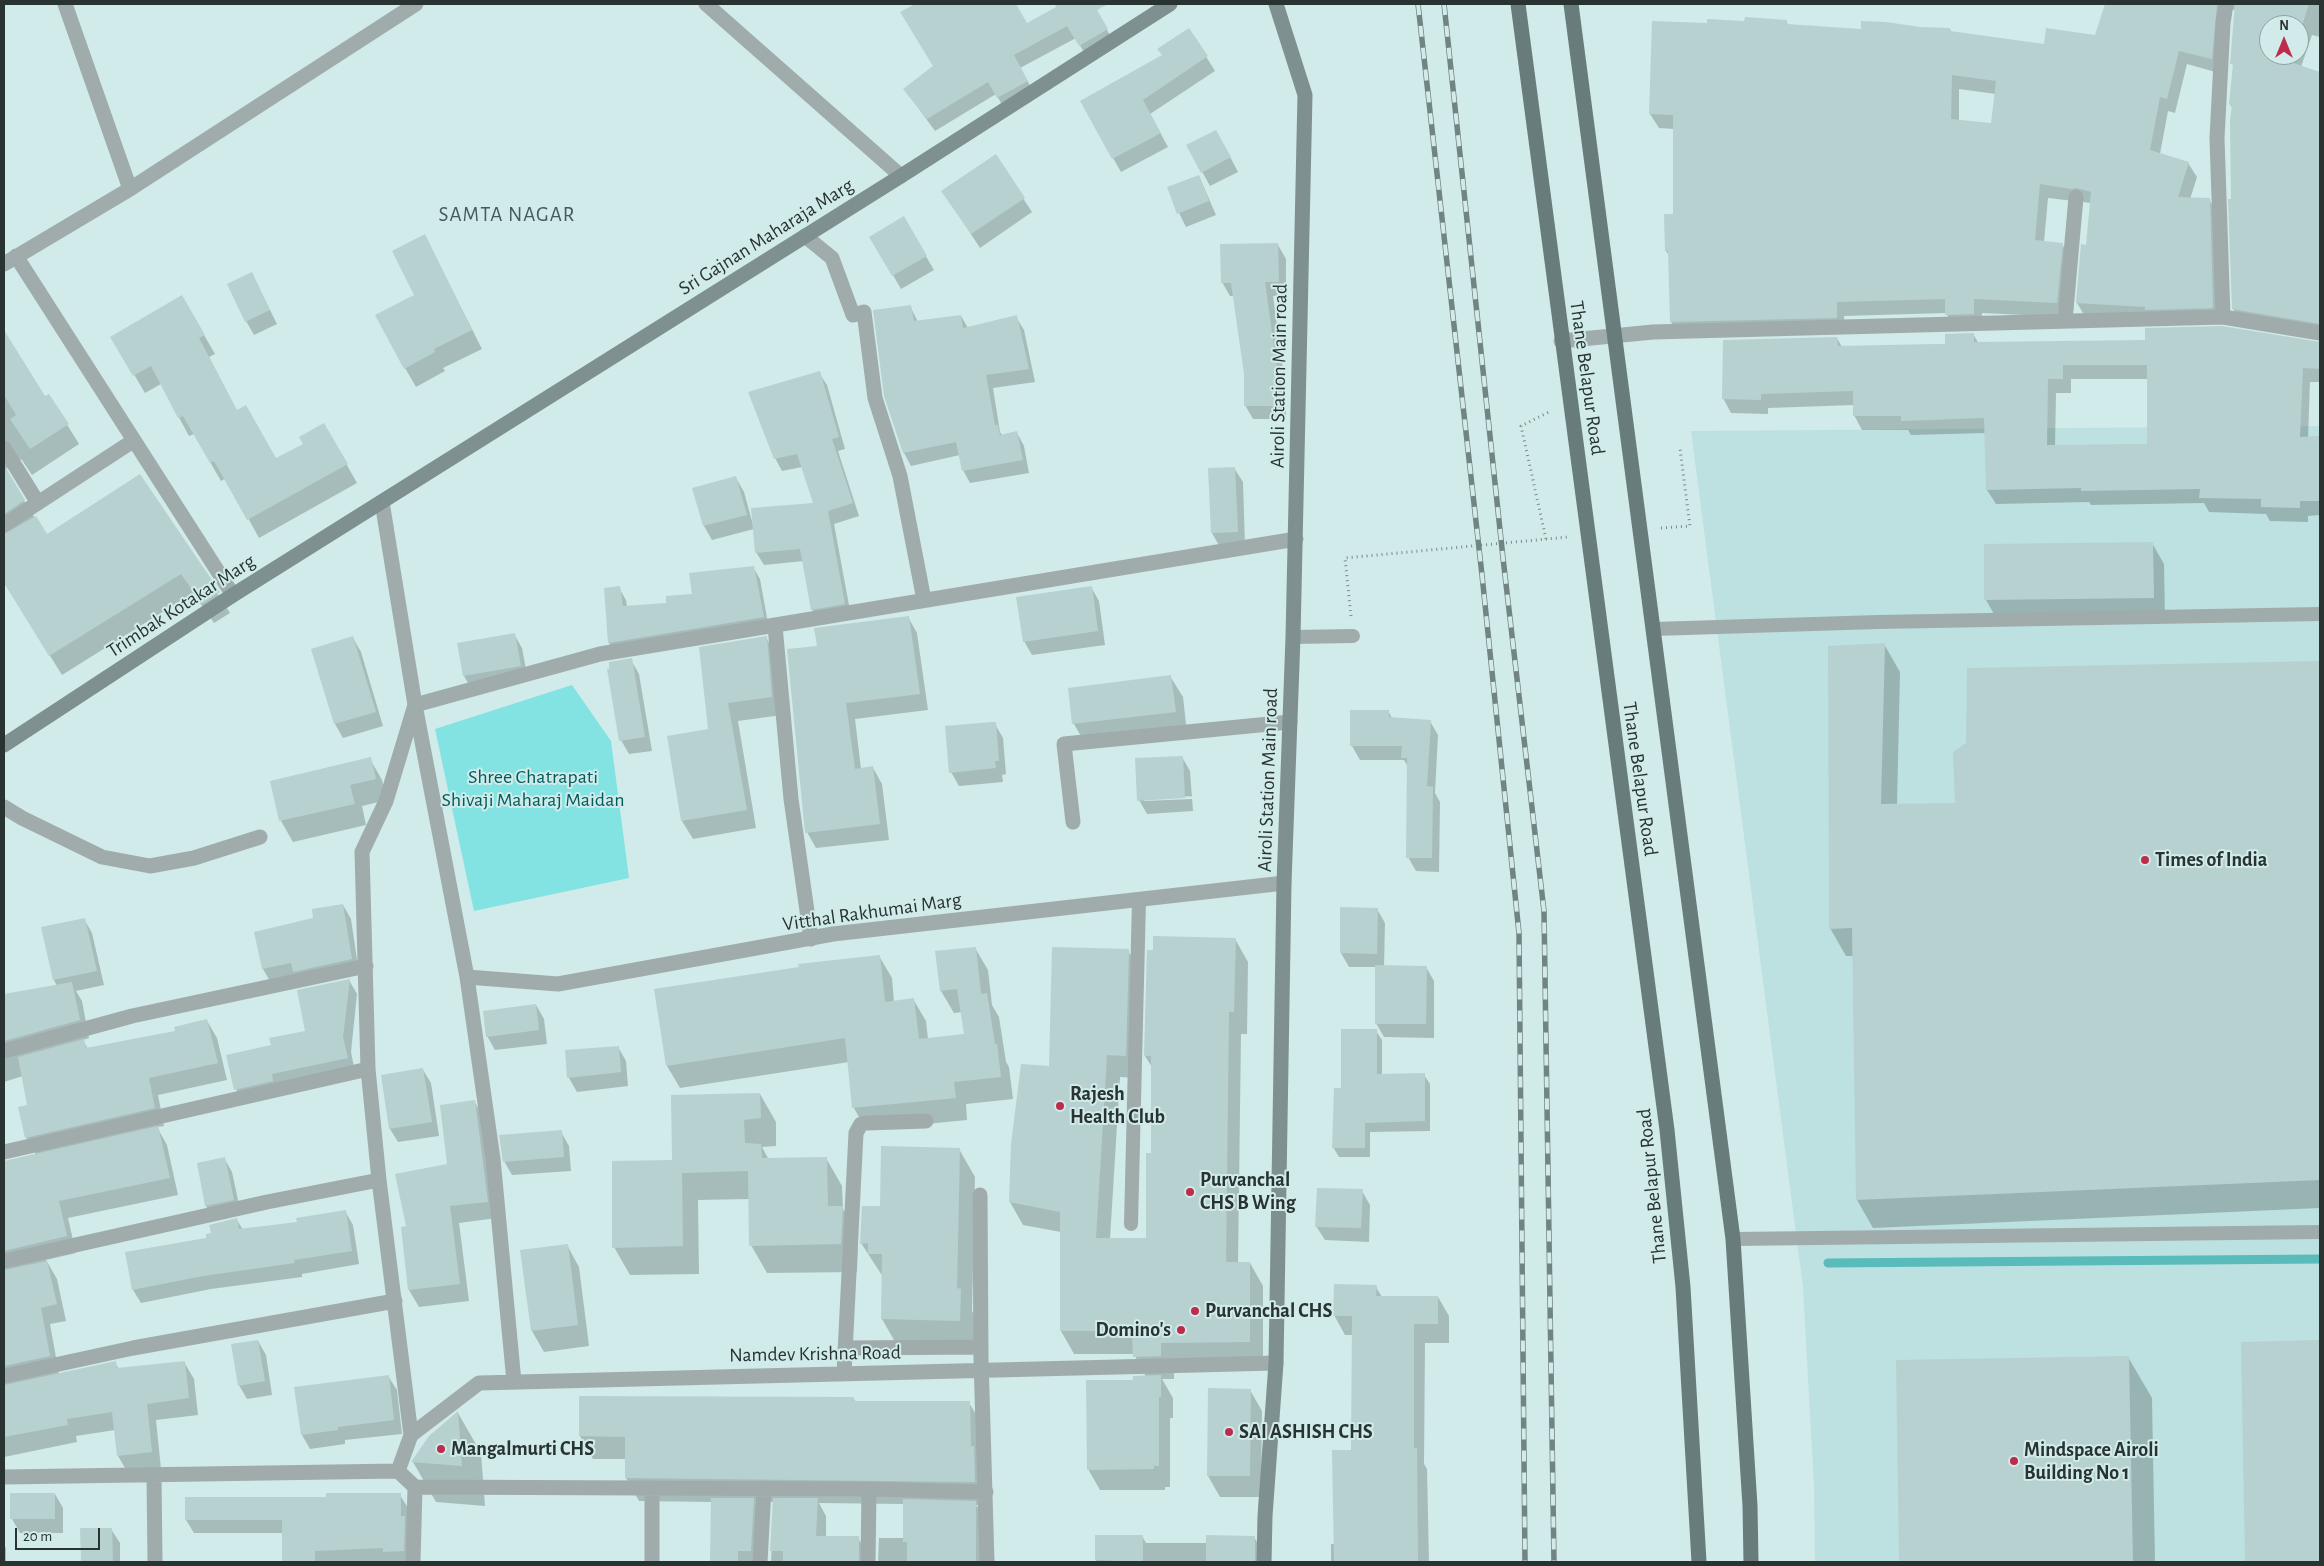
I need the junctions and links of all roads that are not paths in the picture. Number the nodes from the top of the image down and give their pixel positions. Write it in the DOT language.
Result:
graph roads {
  1 [pos="65,4"];
  2 [pos="416,4"];
  3 [pos="706,4"];
  4 [pos="1170,4"];
  5 [pos="1276,4"];
  6 [pos="1518,4"];
  7 [pos="1571,4"];
  8 [pos="2226,4"];
  9 [pos="901,176"];
  10 [pos="130,189"];
  11 [pos="2076,197"];
  12 [pos="805,236"];
  13 [pos="10,260"];
  14 [pos="2222,317"];
  15 [pos="2065,321"];
  16 [pos="2320,332"];
  17 [pos="1614,334"];
  18 [pos="1562,341"];
  19 [pos="133,441"];
  20 [pos="4,448"];
  21 [pos="382,502"];
  22 [pos="38,503"];
  23 [pos="4,524"];
  24 [pos="1296,539"];
  25 [pos="233,595"];
  26 [pos="924,600"];
  27 [pos="2320,614"];
  28 [pos="775,626"];
  29 [pos="1654,629"];
  30 [pos="1353,636"];
  31 [pos="1293,637"];
  32 [pos="414,705"];
  33 [pos="1290,722"];
  34 [pos="4,745"];
  35 [pos="4,807"];
  36 [pos="1073,822"];
  37 [pos="260,837"];
  38 [pos="1284,883"];
  39 [pos="1139,900"];
  40 [pos="811,939"];
  41 [pos="366,966"];
  42 [pos="467,977"];
  43 [pos="4,1051"];
  44 [pos="368,1069"];
  45 [pos="926,1121"];
  46 [pos="4,1152"];
  47 [pos="379,1180"];
  48 [pos="980,1196"];
  49 [pos="1131,1224"];
  50 [pos="2320,1232"];
  51 [pos="1733,1239"];
  52 [pos="4,1260"];
  53 [pos="395,1301"];
  54 [pos="981,1346"];
  55 [pos="845,1348"];
  56 [pos="1276,1363"];
  57 [pos="982,1371"];
  58 [pos="844,1373"];
  59 [pos="4,1376"];
  60 [pos="514,1382"];
  61 [pos="411,1436"];
  62 [pos="398,1472"];
  63 [pos="154,1476"];
  64 [pos="4,1477"];
  65 [pos="415,1487"];
  66 [pos="652,1488"];
  67 [pos="764,1488"];
  68 [pos="869,1489"];
  69 [pos="986,1492"];
  70 [pos="155,1562"];
  71 [pos="413,1562"];
  72 [pos="652,1562"];
  73 [pos="760,1562"];
  74 [pos="868,1562"];
  75 [pos="987,1562"];
  76 [pos="1264,1562"];
  77 [pos="1699,1562"];
  78 [pos="1751,1562"];
  1 -- 10 [label="street"];
  2 -- 10 [label="street"];
  3 -- 9 [label="street"];
  4 -- 9 [label="street, Sri Gajnan Maharaja Marg"];
  5 -- 24 [label="street, Airoli Station Main road"];
  6 -- 18 [label="main road, Thane Belapur Road"];
  7 -- 17 [label="main road, Thane Belapur Road"];
  8 -- 14 [label="street"];
  9 -- 12 [label="street, Sri Gajnan Maharaja Marg"];
  10 -- 13 [label="street"];
  11 -- 15 [label="street"];
  12 -- 21 [label="street, Sri Gajnan Maharaja Marg"];
  12 -- 26 [label="street"];
  13 -- 19 [label="street"];
  14 -- 15 [label="street"];
  14 -- 16 [label="street"];
  15 -- 17 [label="street"];
  17 -- 18 [label="street"];
  17 -- 29 [label="main road, Thane Belapur Road"];
  18 -- 77 [label="main road, Thane Belapur Road"];
  19 -- 22 [label="street"];
  19 -- 25 [label="street"];
  20 -- 22 [label="street"];
  21 -- 25 [label="street, Trimbak Kotakar Marg"];
  21 -- 32 [label="street"];
  22 -- 23 [label="street"];
  24 -- 26 [label="street"];
  24 -- 31 [label="street, Airoli Station Main road"];
  25 -- 34 [label="street, Trimbak Kotakar Marg"];
  26 -- 28 [label="street"];
  27 -- 29 [label="lane"];
  28 -- 32 [label="street"];
  28 -- 40 [label="street"];
  29 -- 51 [label="main road, Thane Belapur Road"];
  30 -- 31 [label="lane"];
  31 -- 33 [label="street, Airoli Station Main road"];
  32 -- 41 [label="street"];
  32 -- 42 [label="street"];
  33 -- 36 [label="street"];
  33 -- 38 [label="street, Airoli Station Main road"];
  35 -- 37 [label="street"];
  38 -- 39 [label="street, Vitthal Rakhumai Marg"];
  38 -- 56 [label="street, Airoli Station Main road"];
  39 -- 40 [label="street, Vitthal Rakhumai Marg"];
  39 -- 49 [label="lane"];
  40 -- 42 [label="street, Vitthal Rakhumai Marg"];
  41 -- 43 [label="street"];
  41 -- 44 [label="street"];
  42 -- 60 [label="street"];
  44 -- 46 [label="street"];
  44 -- 47 [label="street"];
  45 -- 55 [label="street"];
  47 -- 52 [label="street"];
  47 -- 53 [label="street"];
  48 -- 54 [label="street"];
  50 -- 51 [label="lane"];
  51 -- 78 [label="main road, Thane Belapur Road"];
  53 -- 59 [label="street"];
  53 -- 61 [label="street"];
  54 -- 55 [label="street"];
  54 -- 57 [label="street"];
  55 -- 58 [label="street"];
  56 -- 57 [label="street, Namdev Krishna Road"];
  56 -- 76 [label="street, Airoli Station Main road"];
  57 -- 58 [label="street, Namdev Krishna Road"];
  57 -- 69 [label="street"];
  58 -- 60 [label="street, Namdev Krishna Road"];
  60 -- 61 [label="street, Namdev Krishna Road"];
  61 -- 62 [label="street"];
  62 -- 63 [label="street"];
  62 -- 65 [label="street"];
  63 -- 64 [label="street"];
  63 -- 70 [label="street"];
  65 -- 66 [label="street"];
  65 -- 71 [label="street"];
  66 -- 67 [label="street"];
  66 -- 72 [label="street"];
  67 -- 68 [label="street"];
  67 -- 73 [label="street"];
  68 -- 69 [label="street"];
  68 -- 74 [label="street"];
  69 -- 75 [label="street"];
}
